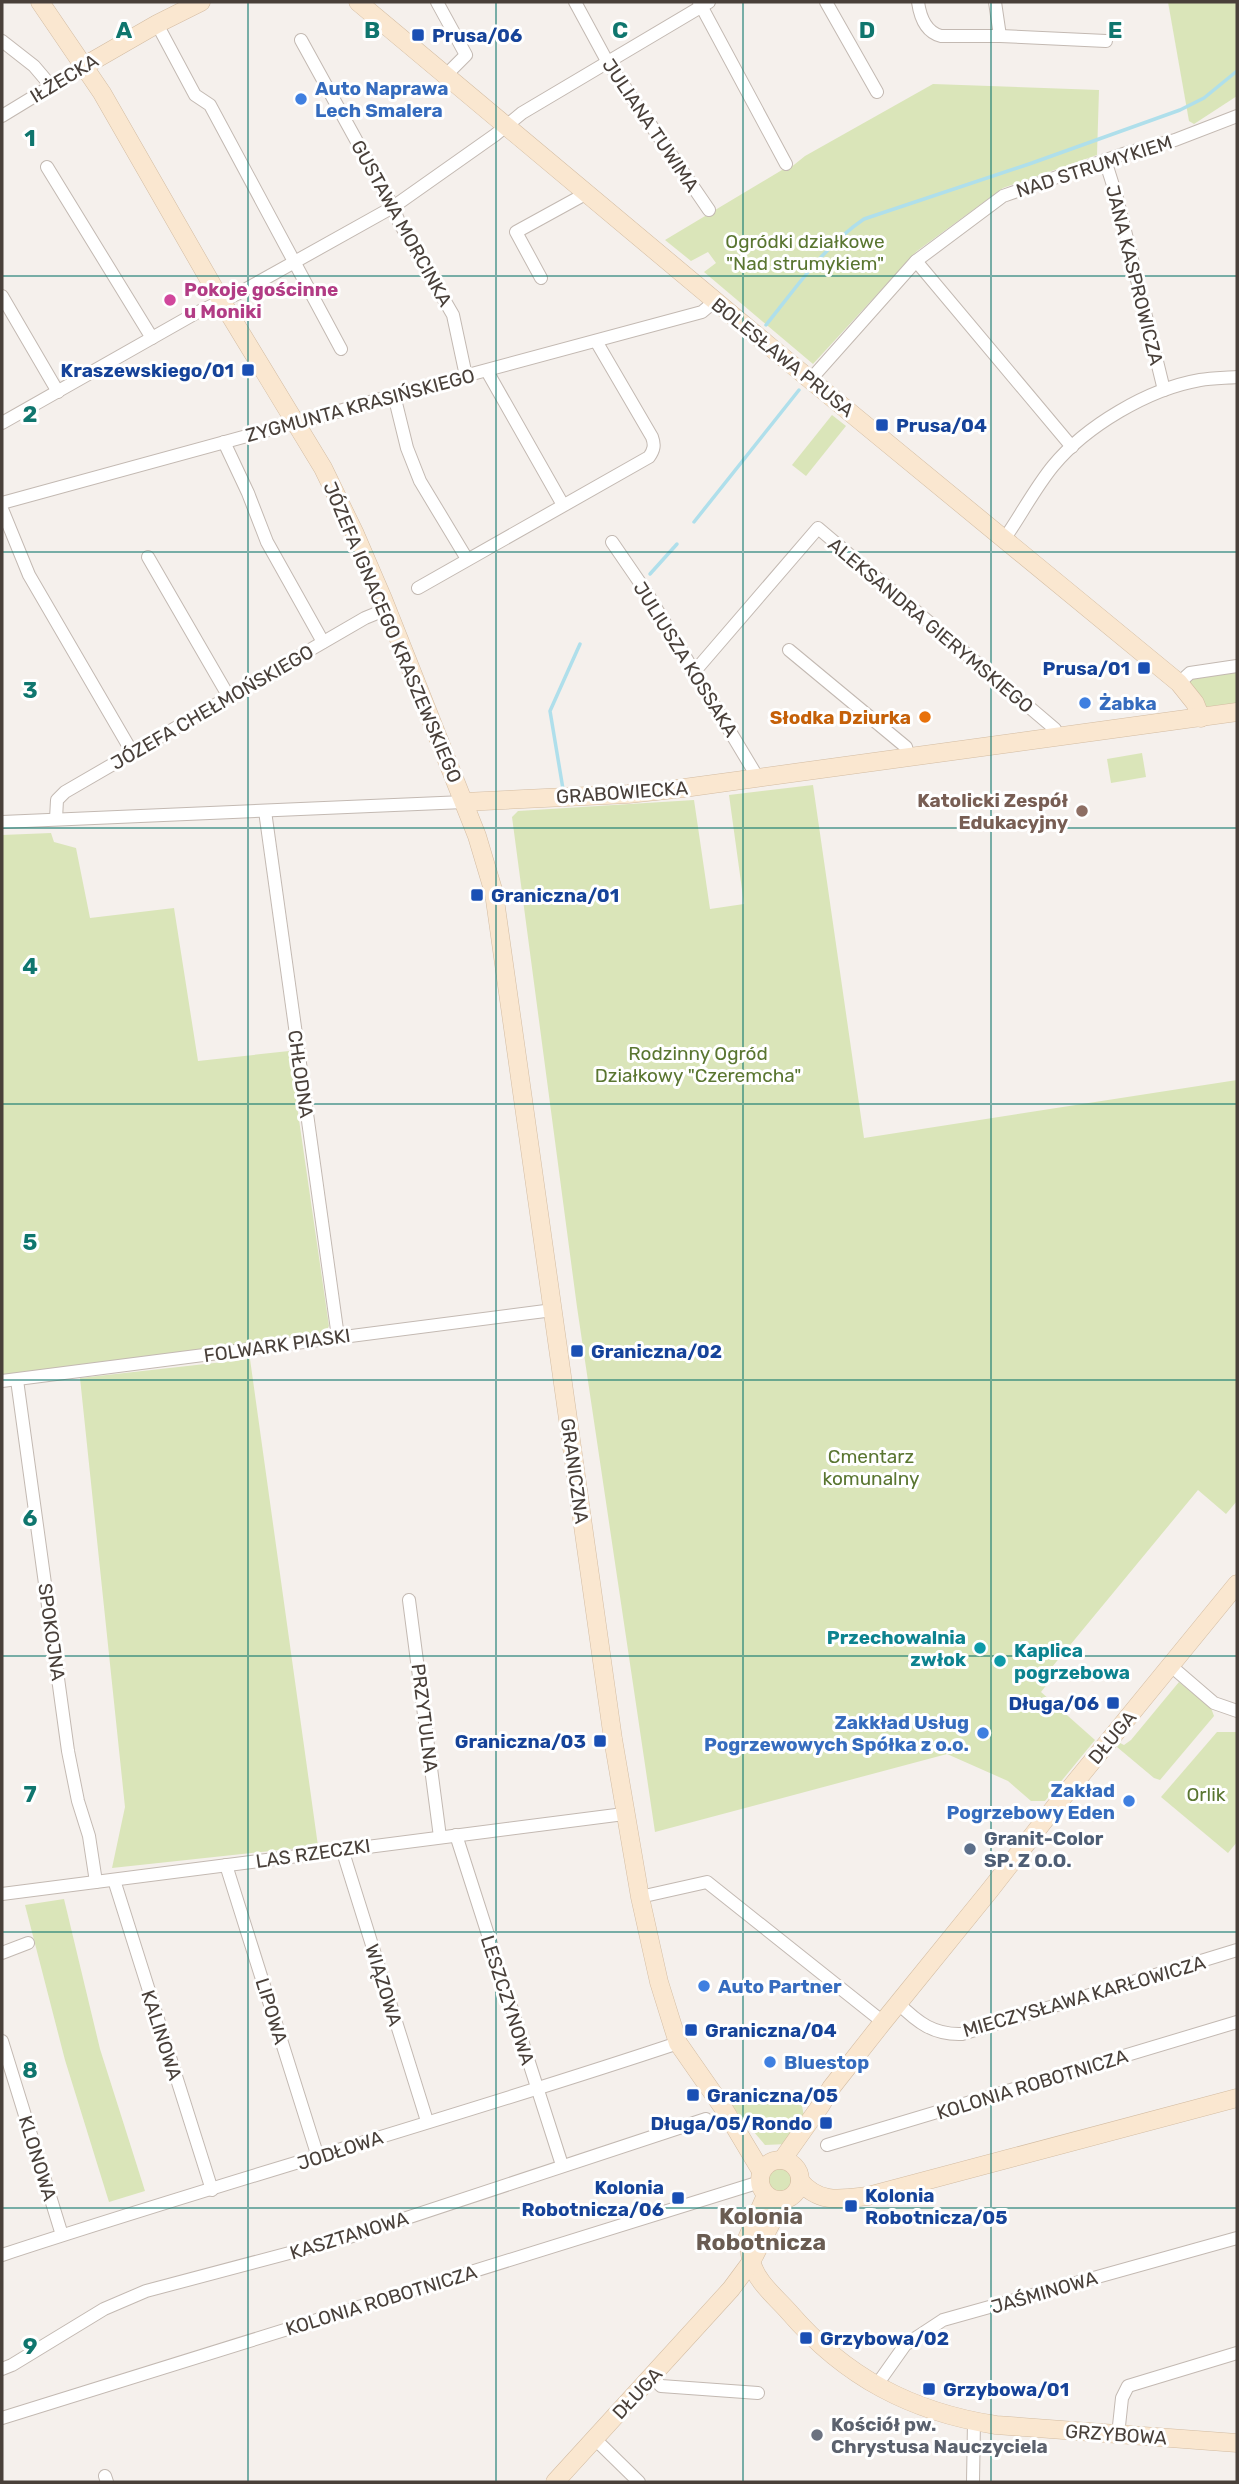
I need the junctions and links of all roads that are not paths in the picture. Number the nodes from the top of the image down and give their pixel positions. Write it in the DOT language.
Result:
graph roads {
  1 [pos="40,2"];
  2 [pos="201,2"];
  3 [pos="358,2"];
  4 [pos="437,2"];
  5 [pos="575,2"];
  6 [pos="826,2"];
  7 [pos="918,2"];
  8 [pos="995,2"];
  9 [pos="703,3"];
  10 [pos="157,24"];
  11 [pos="1000,36"];
  12 [pos="300,40"];
  13 [pos="2,41"];
  14 [pos="1106,41"];
  15 [pos="607,61"];
  16 [pos="84,66"];
  17 [pos="446,75"];
  18 [pos="51,86"];
  19 [pos="877,92"];
  20 [pos="2,116"];
  21 [pos="1237,116"];
  22 [pos="506,125"];
  23 [pos="1105,160"];
  24 [pos="786,164"];
  25 [pos="47,167"];
  26 [pos="587,193"];
  27 [pos="393,207"];
  28 [pos="709,210"];
  29 [pos="295,261"];
  30 [pos="916,261"];
  31 [pos="541,278"];
  32 [pos="2,296"];
  33 [pos="715,301"];
  34 [pos="222,302"];
  35 [pos="152,338"];
  36 [pos="596,341"];
  37 [pos="341,349"];
  38 [pos="487,371"];
  39 [pos="466,376"];
  40 [pos="1237,377"];
  41 [pos="811,379"];
  42 [pos="1164,390"];
  43 [pos="58,391"];
  44 [pos="394,395"];
  45 [pos="296,421"];
  46 [pos="2,424"];
  47 [pos="224,442"];
  48 [pos="1072,447"];
  49 [pos="2,503"];
  50 [pos="563,505"];
  51 [pos="2,509"];
  52 [pos="1005,538"];
  53 [pos="611,542"];
  54 [pos="148,557"];
  55 [pos="467,559"];
  56 [pos="418,588"];
  57 [pos="387,609"];
  58 [pos="323,642"];
  59 [pos="789,650"];
  60 [pos="1237,666"];
  61 [pos="695,671"];
  62 [pos="1180,683"];
  63 [pos="229,697"];
  64 [pos="1237,712"];
  65 [pos="1201,718"];
  66 [pos="1056,737"];
  67 [pos="132,752"];
  68 [pos="909,757"];
  69 [pos="758,778"];
  70 [pos="464,802"];
  71 [pos="265,811"];
  72 [pos="56,819"];
  73 [pos="2,821"];
  74 [pos="553,1310"];
  75 [pos="338,1337"];
  76 [pos="17,1380"];
  77 [pos="2,1381"];
  78 [pos="1237,1584"];
  79 [pos="409,1600"];
  80 [pos="1171,1666"];
  81 [pos="1237,1711"];
  82 [pos="624,1814"];
  83 [pos="456,1835"];
  84 [pos="440,1837"];
  85 [pos="342,1849"];
  86 [pos="226,1865"];
  87 [pos="114,1880"];
  88 [pos="96,1882"];
  89 [pos="2,1894"];
  90 [pos="640,1897"];
  91 [pos="28,1943"];
  92 [pos="1237,1950"];
  93 [pos="2,1953"];
  94 [pos="898,2003"];
  95 [pos="883,2022"];
  96 [pos="1237,2022"];
  97 [pos="2,2041"];
  98 [pos="678,2043"];
  99 [pos="537,2089"];
  100 [pos="1237,2098"];
  101 [pos="706,2119"];
  102 [pos="427,2121"];
  103 [pos="827,2146"];
  104 [pos="318,2157"];
  105 [pos="562,2165"];
  106 [pos="779,2179"];
  107 [pos="212,2190"];
  108 [pos="62,2235"];
  109 [pos="1237,2238"];
  110 [pos="753,2248"];
  111 [pos="2,2255"];
  112 [pos="763,2283"];
  113 [pos="735,2284"];
  114 [pos="719,2302"];
  115 [pos="809,2335"];
  116 [pos="1237,2353"];
  117 [pos="2,2369"];
  118 [pos="652,2376"];
  119 [pos="876,2386"];
  120 [pos="758,2393"];
  121 [pos="2,2418"];
  122 [pos="974,2421"];
  123 [pos="1118,2435"];
  124 [pos="595,2439"];
  125 [pos="1237,2443"];
  126 [pos="555,2482"];
  127 [pos="639,2482"];
  128 [pos="973,2482"];
  1 -- 16 [label="street, JÓZEFA IGNACEGO KRASZEWSKIEGO"];
  2 -- 10 [label="street, IŁŻECKA"];
  3 -- 17 [label="street, BOLESŁAWA PRUSA"];
  4 -- 17 [label="street"];
  5 -- 15 [label="street, JULIANA TUWIMA"];
  6 -- 19 [label="street"];
  7 -- 11 [label="street"];
  8 -- 11 [label="street"];
  9 -- 15 [label="street"];
  9 -- 24 [label="street"];
  10 -- 16 [label="street, IŁŻECKA"];
  10 -- 29 [label="street"];
  11 -- 14 [label="street"];
  12 -- 27 [label="street, GUSTAWA MORCINKA"];
  13 -- 18 [label="street"];
  15 -- 22 [label="street"];
  15 -- 28 [label="street, JULIANA TUWIMA"];
  16 -- 18 [label="street, IŁŻECKA"];
  16 -- 34 [label="street, JÓZEFA IGNACEGO KRASZEWSKIEGO"];
  17 -- 22 [label="street, BOLESŁAWA PRUSA"];
  18 -- 20 [label="street, IŁŻECKA"];
  21 -- 23 [label="street, NAD STRUMYKIEM"];
  22 -- 26 [label="street, BOLESŁAWA PRUSA"];
  22 -- 27 [label="street"];
  23 -- 30 [label="street, NAD STRUMYKIEM"];
  23 -- 42 [label="street, JANA KASPROWICZA"];
  25 -- 35 [label="street"];
  26 -- 31 [label="street"];
  26 -- 33 [label="street, BOLESŁAWA PRUSA"];
  27 -- 29 [label="street"];
  27 -- 39 [label="street, GUSTAWA MORCINKA"];
  29 -- 34 [label="street"];
  29 -- 37 [label="street"];
  30 -- 41 [label="street, NAD STRUMYKIEM"];
  30 -- 48 [label="street"];
  32 -- 43 [label="street"];
  33 -- 36 [label="street, ZYGMUNTA KRASIŃSKIEGO"];
  33 -- 41 [label="street, BOLESŁAWA PRUSA"];
  34 -- 35 [label="street"];
  34 -- 45 [label="street, JÓZEFA IGNACEGO KRASZEWSKIEGO"];
  35 -- 43 [label="street"];
  36 -- 38 [label="street, ZYGMUNTA KRASIŃSKIEGO"];
  36 -- 50 [label="street"];
  38 -- 39 [label="street, ZYGMUNTA KRASIŃSKIEGO"];
  38 -- 50 [label="street"];
  39 -- 44 [label="street, ZYGMUNTA KRASIŃSKIEGO"];
  40 -- 42 [label="street"];
  41 -- 52 [label="street, BOLESŁAWA PRUSA"];
  42 -- 48 [label="street"];
  43 -- 46 [label="street"];
  44 -- 45 [label="street, ZYGMUNTA KRASIŃSKIEGO"];
  44 -- 55 [label="street"];
  45 -- 47 [label="street, ZYGMUNTA KRASIŃSKIEGO"];
  45 -- 57 [label="street, JÓZEFA IGNACEGO KRASZEWSKIEGO"];
  47 -- 49 [label="street, ZYGMUNTA KRASIŃSKIEGO"];
  47 -- 58 [label="street"];
  48 -- 52 [label="street"];
  50 -- 55 [label="street"];
  51 -- 67 [label="street"];
  52 -- 62 [label="street, BOLESŁAWA PRUSA"];
  53 -- 61 [label="street, JULIUSZA KOSSAKA"];
  54 -- 63 [label="street"];
  55 -- 56 [label="street"];
  57 -- 58 [label="street, JÓZEFA CHEŁMOŃSKIEGO"];
  57 -- 70 [label="street, JÓZEFA IGNACEGO KRASZEWSKIEGO"];
  58 -- 63 [label="street, JÓZEFA CHEŁMOŃSKIEGO"];
  59 -- 68 [label="street"];
  60 -- 62 [label="street"];
  61 -- 66 [label="street, ALEKSANDRA GIERYMSKIEGO"];
  61 -- 69 [label="street, JULIUSZA KOSSAKA"];
  62 -- 65 [label="street, BOLESŁAWA PRUSA"];
  63 -- 67 [label="street, JÓZEFA CHEŁMOŃSKIEGO"];
  64 -- 65 [label="street, GRABOWIECKA"];
  65 -- 66 [label="street, GRABOWIECKA"];
  66 -- 68 [label="street, GRABOWIECKA"];
  67 -- 72 [label="street, JÓZEFA CHEŁMOŃSKIEGO"];
  68 -- 69 [label="street, GRABOWIECKA"];
  69 -- 70 [label="street, GRABOWIECKA"];
  70 -- 71 [label="street, GRABOWIECKA"];
  70 -- 74 [label="street, GRANICZNA"];
  71 -- 72 [label="street, GRABOWIECKA"];
  71 -- 75 [label="street, CHŁODNA"];
  72 -- 73 [label="street, GRABOWIECKA"];
  74 -- 75 [label="street, FOLWARK PIASKI"];
  74 -- 82 [label="street, GRANICZNA"];
  75 -- 76 [label="street, FOLWARK PIASKI"];
  76 -- 77 [label="street, FOLWARK PIASKI"];
  76 -- 88 [label="street, SPOKOJNA"];
  78 -- 80 [label="street, DŁUGA"];
  79 -- 84 [label="street, PRZYTULNA"];
  80 -- 81 [label="street"];
  80 -- 94 [label="street, DŁUGA"];
  82 -- 83 [label="street, LAS RZECZKI"];
  82 -- 90 [label="street, GRANICZNA"];
  83 -- 84 [label="street, LAS RZECZKI"];
  83 -- 99 [label="street, LESZCZYNOWA"];
  84 -- 85 [label="street, LAS RZECZKI"];
  85 -- 86 [label="street, LAS RZECZKI"];
  85 -- 102 [label="street, WIĄZOWA"];
  86 -- 87 [label="street, LAS RZECZKI"];
  86 -- 104 [label="street, LIPOWA"];
  87 -- 88 [label="street, LAS RZECZKI"];
  87 -- 107 [label="street, KALINOWA"];
  88 -- 89 [label="street, LAS RZECZKI"];
  90 -- 95 [label="street"];
  90 -- 98 [label="street, GRANICZNA"];
  91 -- 93 [label="street"];
  92 -- 94 [label="street, MIECZYSŁAWA KARŁOWICZA"];
  94 -- 95 [label="street, DŁUGA"];
  95 -- 106 [label="street, DŁUGA"];
  96 -- 103 [label="street, KOLONIA ROBOTNICZA"];
  97 -- 108 [label="street, KLONOWA"];
  98 -- 99 [label="street, JODŁOWA"];
  98 -- 106 [label="street, GRANICZNA"];
  99 -- 102 [label="street, JODŁOWA"];
  99 -- 105 [label="street, LESZCZYNOWA"];
  100 -- 106 [label="street, KOLONIA ROBOTNICZA"];
  101 -- 105 [label="street, KASZTANOWA"];
  102 -- 104 [label="street, JODŁOWA"];
  104 -- 107 [label="street, JODŁOWA"];
  105 -- 117 [label="street, KASZTANOWA"];
  106 -- 110 [label="street, DŁUGA"];
  106 -- 121 [label="street, KOLONIA ROBOTNICZA"];
  107 -- 108 [label="street, JODŁOWA"];
  108 -- 111 [label="street, JODŁOWA"];
  109 -- 119 [label="street, JAŚMINOWA"];
  110 -- 112 [label="street, GRZYBOWA"];
  110 -- 113 [label="street, DŁUGA"];
  110 -- 114 [label="street, DŁUGA"];
  110 -- 115 [label="street, GRZYBOWA"];
  112 -- 113 [label="street"];
  112 -- 115 [label="street, GRZYBOWA"];
  113 -- 114 [label="street, DŁUGA"];
  114 -- 118 [label="street, DŁUGA"];
  115 -- 119 [label="street, GRZYBOWA"];
  116 -- 123 [label="street"];
  118 -- 120 [label="street"];
  118 -- 124 [label="street, DŁUGA"];
  119 -- 122 [label="street, GRZYBOWA"];
  122 -- 123 [label="street, GRZYBOWA"];
  122 -- 128 [label="street"];
  123 -- 125 [label="street, GRZYBOWA"];
  124 -- 126 [label="street, DŁUGA"];
  124 -- 127 [label="street"];
}
